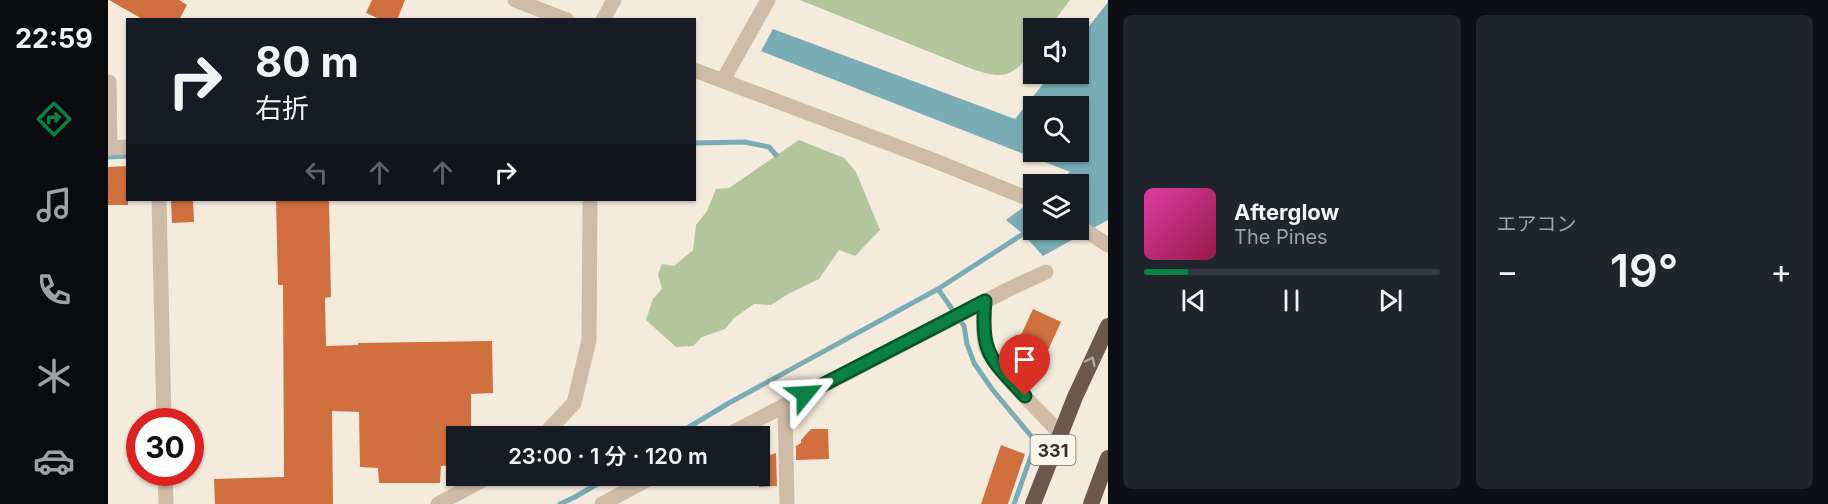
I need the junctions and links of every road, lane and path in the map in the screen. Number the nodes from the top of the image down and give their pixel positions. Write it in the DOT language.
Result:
graph roads {
  1 [pos="515,0"];
  2 [pos="614,0"];
  3 [pos="768,0"];
  4 [pos="562,18"];
  5 [pos="604,18"];
  6 [pos="696,71"];
  7 [pos="723,80"];
  8 [pos="109,82"];
  9 [pos="126,147"];
  10 [pos="109,148"];
  11 [pos="1023,197"];
  12 [pos="159,201"];
  13 [pos="590,201"];
  14 [pos="1089,233"];
  15 [pos="1102,241"];
  16 [pos="1046,272"];
  17 [pos="980,304"];
  18 [pos="1108,326"];
  19 [pos="785,405"];
  20 [pos="164,408"];
  21 [pos="553,426"];
  22 [pos="745,426"];
  23 [pos="1060,432"];
  24 [pos="1108,458"];
  25 [pos="165,486"];
  26 [pos="471,486"];
  27 [pos="635,486"];
  28 [pos="1103,489"];
  29 [pos="166,504"];
  30 [pos="438,504"];
  31 [pos="602,504"];
  32 [pos="787,504"];
  33 [pos="1033,504"];
  34 [pos="1091,504"];
  1 -- 4 [label="street"];
  2 -- 5 [label="street"];
  3 -- 7 [label="street"];
  6 -- 7 [label="street"];
  7 -- 11 [label="street"];
  8 -- 10 [label="street"];
  9 -- 10 [label="street"];
  12 -- 20 [label="street"];
  13 -- 21 [label="street"];
  14 -- 15 [label="street"];
  16 -- 17 [label="street"];
  17 -- 19 [label="street"];
  17 -- 23 [label="street"];
  23 -- 18 [label="highway, 331, one-way"];
  19 -- 22 [label="street"];
  19 -- 32 [label="street"];
  23 -- 33 [label="highway, 331"];
  24 -- 28 [label="highway, 331"];
  25 -- 29 [label="street"];
  26 -- 30 [label="street"];
  27 -- 31 [label="street"];
  28 -- 34 [label="highway, 331"];
}
